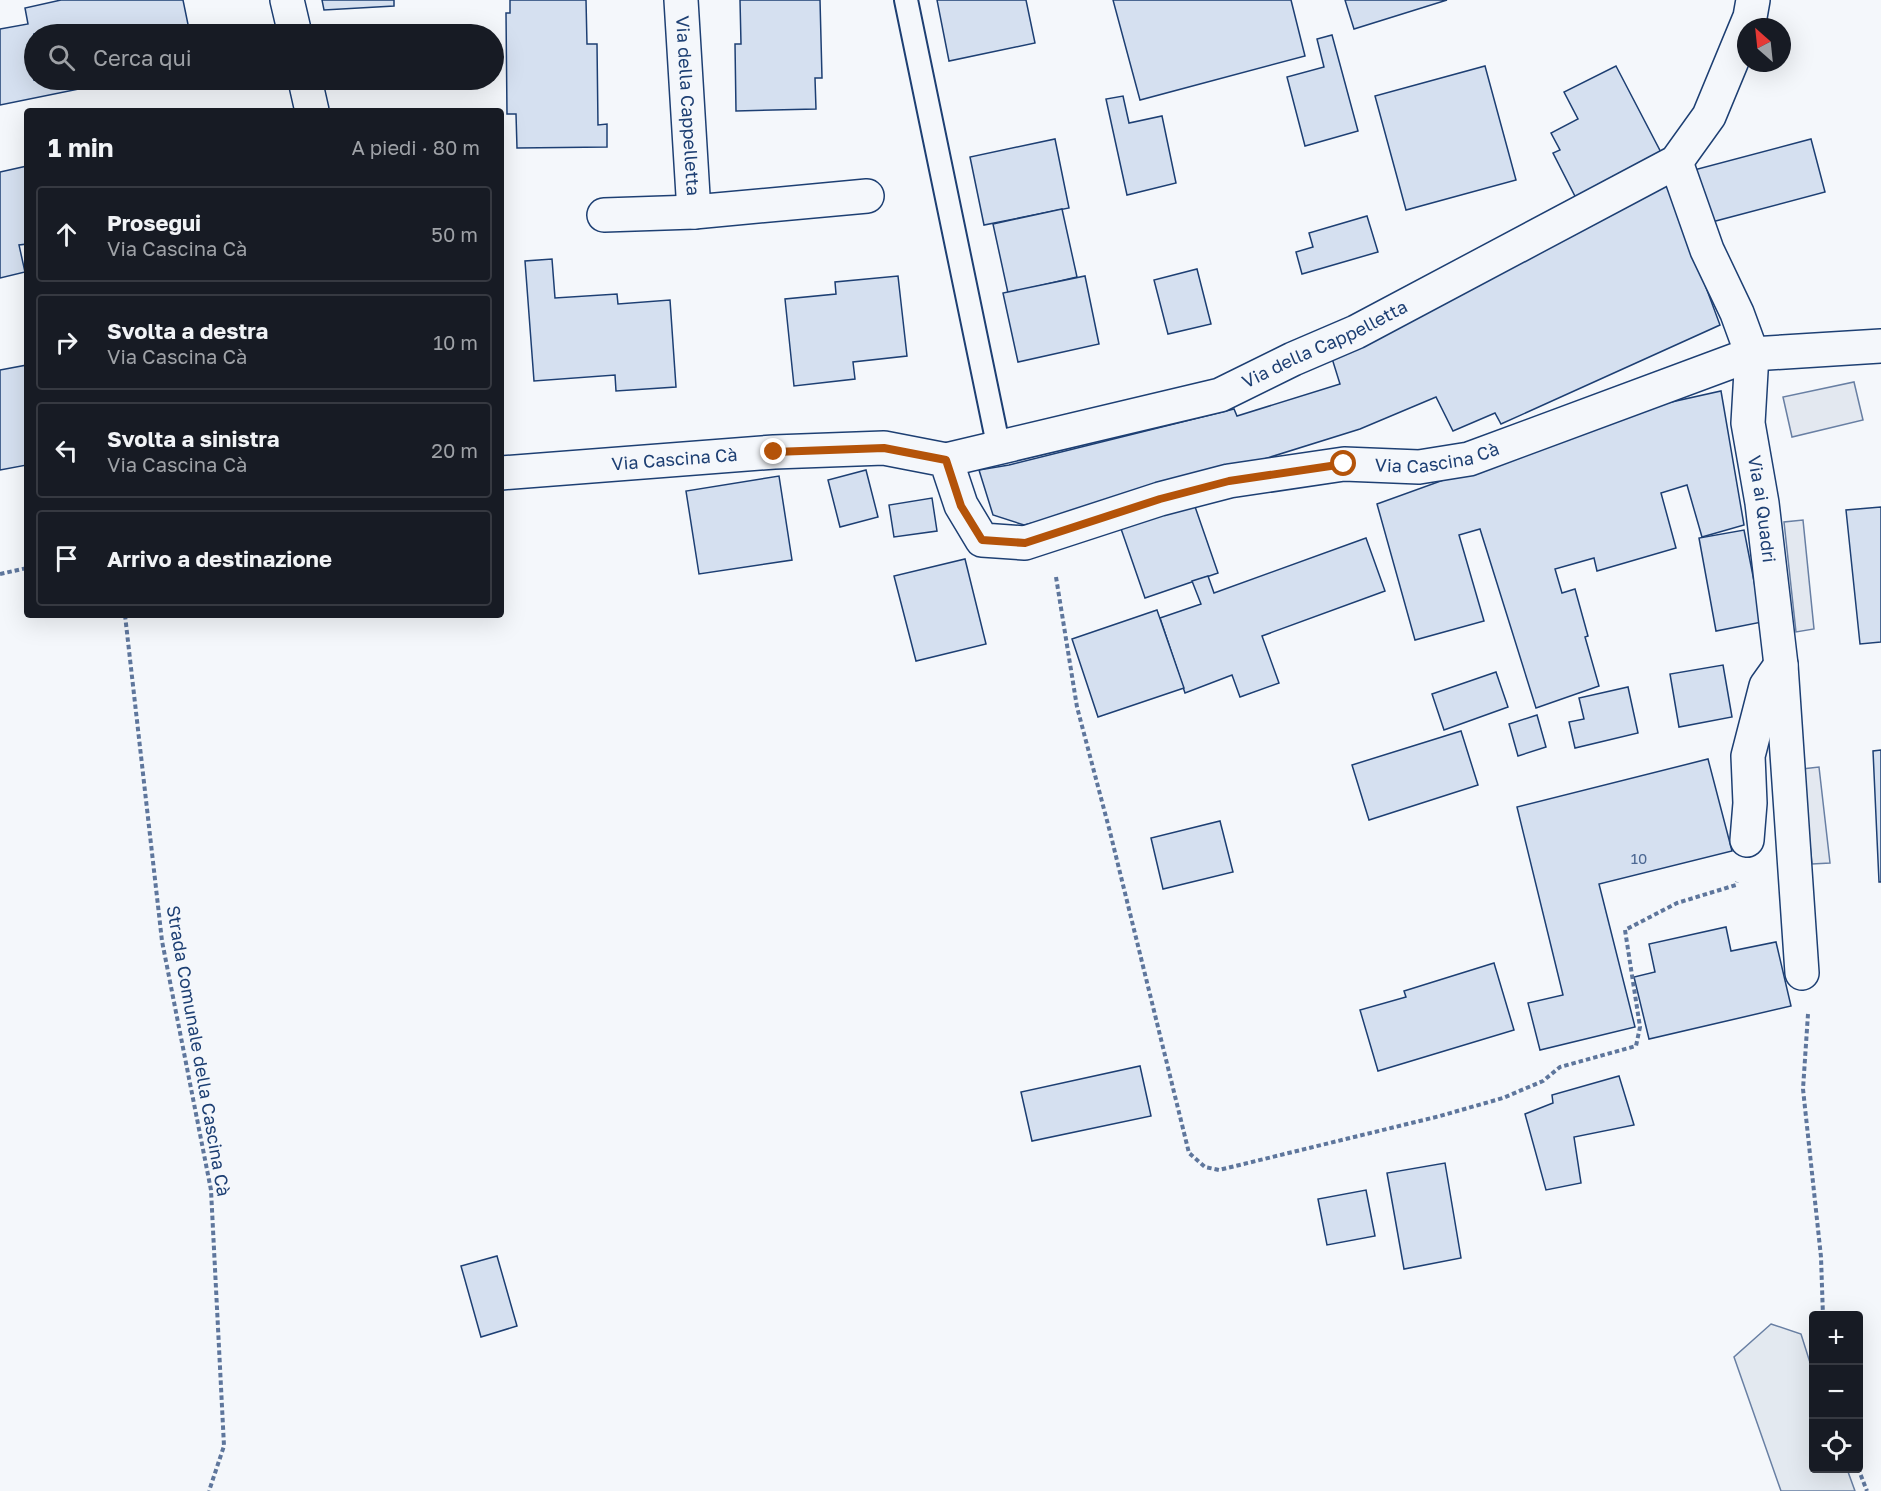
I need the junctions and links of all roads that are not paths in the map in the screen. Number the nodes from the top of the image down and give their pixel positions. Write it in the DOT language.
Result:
graph roads {
  1 [pos="287,0"];
  2 [pos="681,0"];
  3 [pos="906,0"];
  4 [pos="1753,0"];
  5 [pos="292,24"];
  6 [pos="307,90"];
  7 [pos="311,108"];
  8 [pos="1676,162"];
  9 [pos="867,196"];
  10 [pos="694,212"];
  11 [pos="604,215"];
  12 [pos="1881,346"];
  13 [pos="1752,354"];
  14 [pos="999,449"];
  15 [pos="946,460"];
  16 [pos="504,473"];
  17 [pos="1781,665"];
  18 [pos="1747,840"];
  19 [pos="1802,973"];
  1 -- 5 [label="street"];
  2 -- 10 [label="street, Via della Cappelletta"];
  3 -- 14 [label="lane"];
  4 -- 8 [label="street, Via della Cappelletta"];
  6 -- 7 [label="street"];
  8 -- 13 [label="street"];
  8 -- 14 [label="street, Via della Cappelletta"];
  9 -- 10 [label="street, Via della Cappelletta"];
  10 -- 11 [label="street, Via della Cappelletta"];
  12 -- 13 [label="street, Via Cascina Cà"];
  13 -- 15 [label="street, Via Cascina Cà"];
  13 -- 17 [label="street, Via ai Quadri"];
  14 -- 15 [label="street, Via della Cappelletta"];
  15 -- 16 [label="street, Via Cascina Cà"];
  17 -- 18 [label="street"];
  17 -- 19 [label="street, Via ai Quadri"];
}
